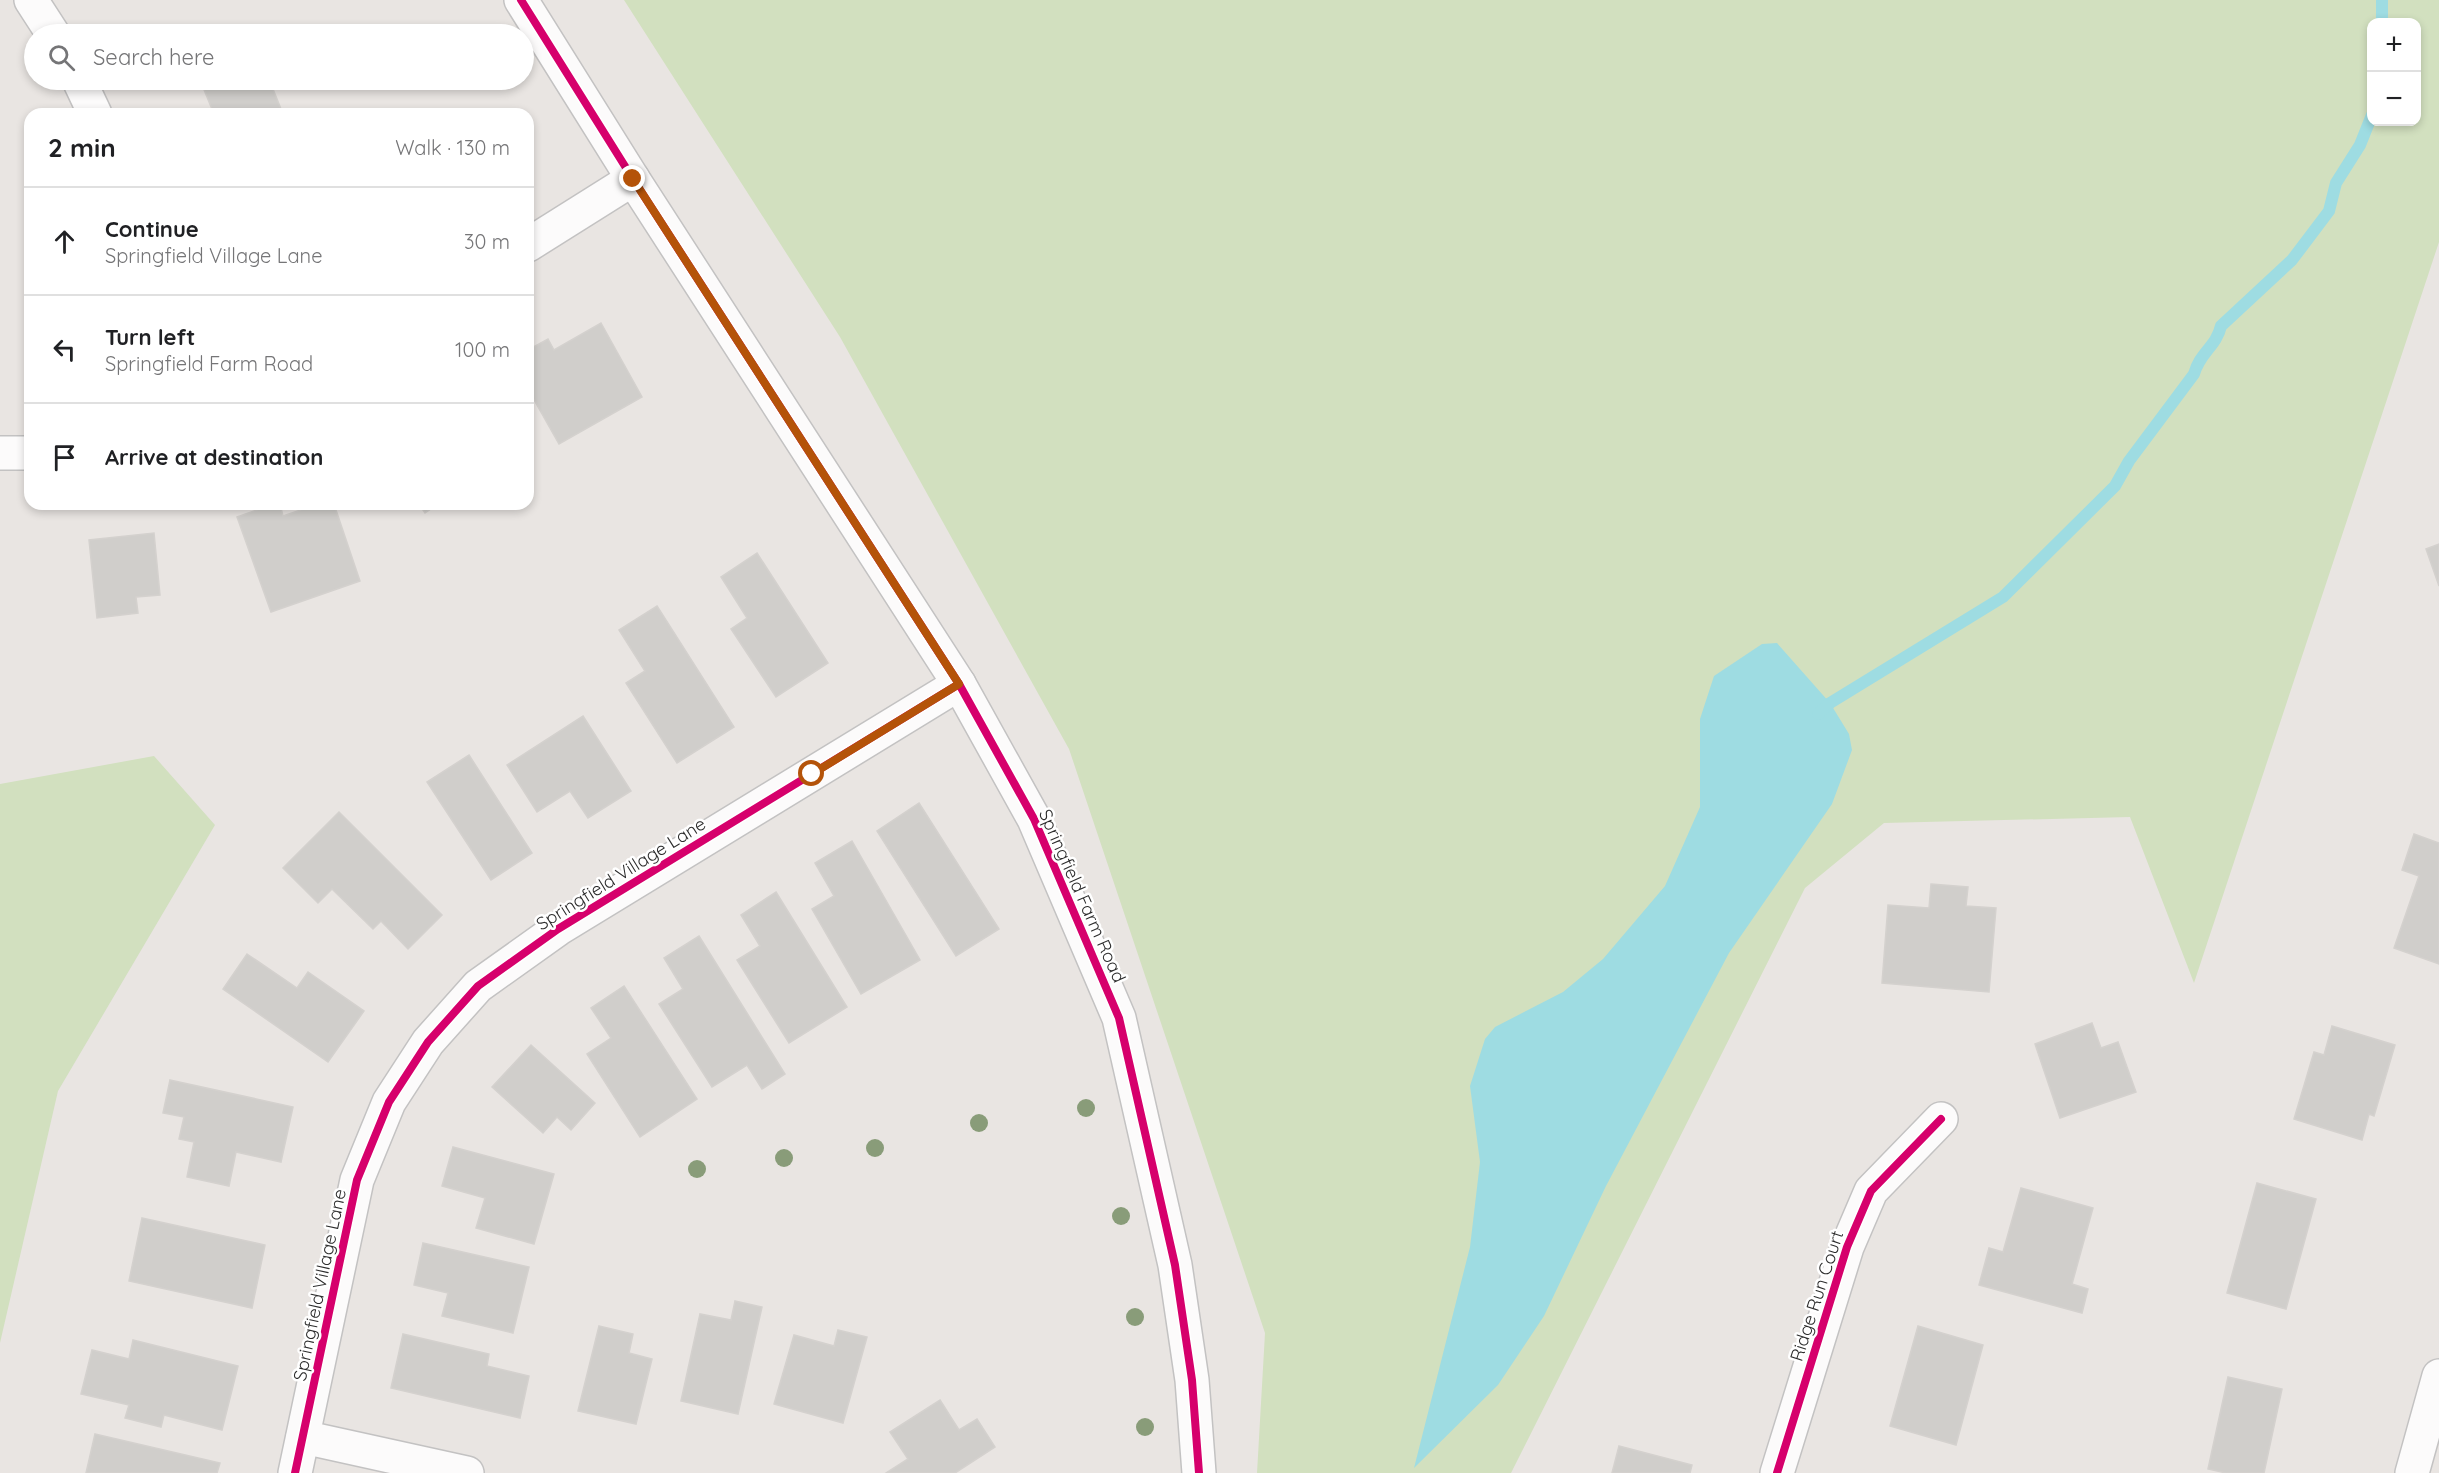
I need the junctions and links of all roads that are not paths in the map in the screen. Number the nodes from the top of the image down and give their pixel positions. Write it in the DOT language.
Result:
graph roads {
  1 [pos="31,0"];
  2 [pos="521,0"];
  3 [pos="47,24"];
  4 [pos="84,90"];
  5 [pos="92,108"];
  6 [pos="633,179"];
  7 [pos="534,241"];
  8 [pos="0,453"];
  9 [pos="24,453"];
  10 [pos="959,684"];
  11 [pos="1941,1119"];
  12 [pos="2439,1376"];
  13 [pos="303,1437"];
  14 [pos="295,1473"];
  15 [pos="467,1473"];
  16 [pos="1199,1473"];
  17 [pos="1777,1473"];
  18 [pos="2412,1473"];
  1 -- 3 [label="street"];
  2 -- 6 [label="street, Springfield Farm Road"];
  4 -- 5 [label="street"];
  6 -- 7 [label="street"];
  6 -- 10 [label="street, Springfield Farm Road"];
  8 -- 9 [label="street"];
  10 -- 13 [label="street, Springfield Village Lane"];
  10 -- 16 [label="street, Springfield Farm Road"];
  11 -- 17 [label="street, Ridge Run Court"];
  12 -- 18 [label="street"];
  13 -- 14 [label="street, Springfield Village Lane"];
  13 -- 15 [label="street"];
}
